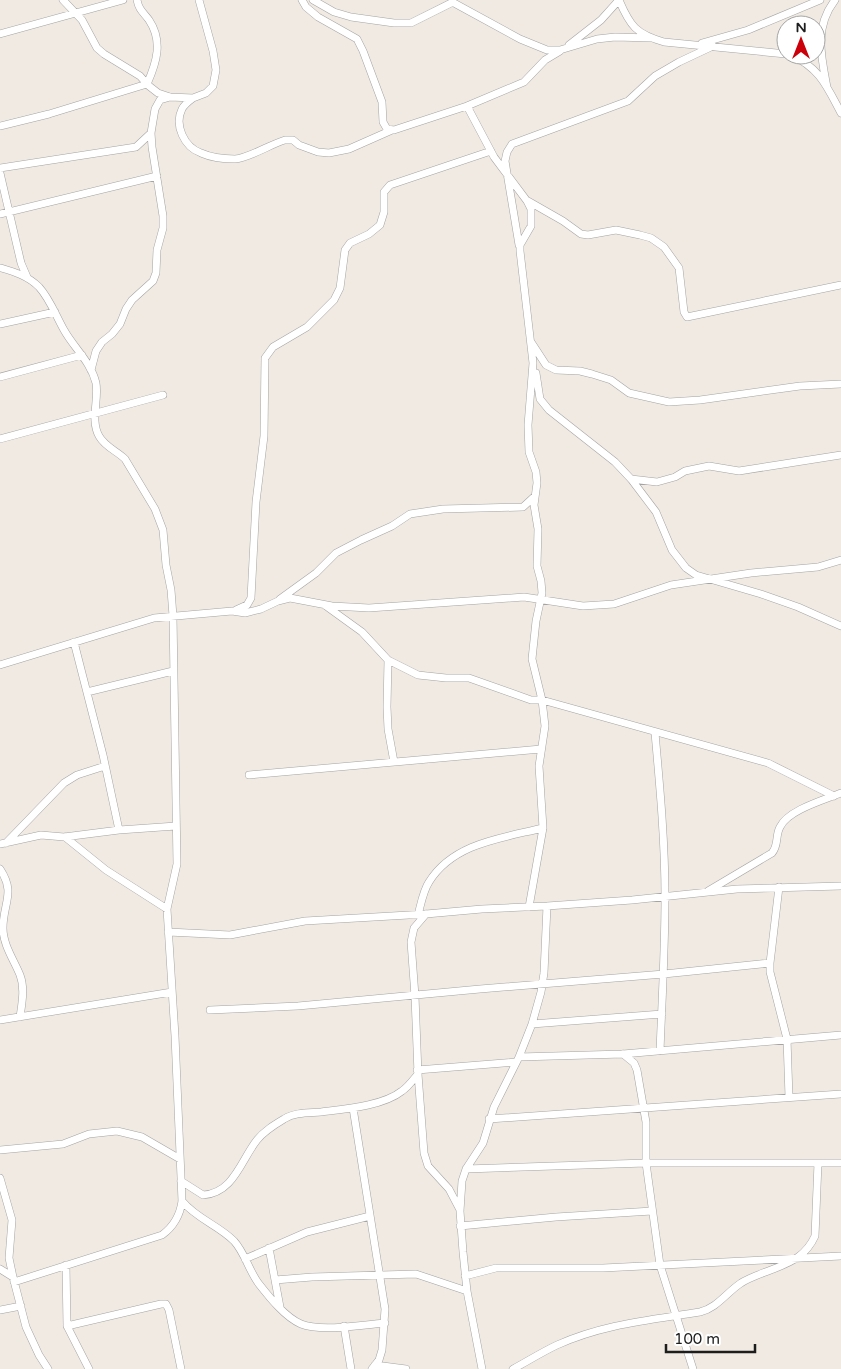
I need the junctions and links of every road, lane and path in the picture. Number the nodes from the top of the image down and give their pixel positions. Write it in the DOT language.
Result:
graph roads {
  1 [pos="63,0"];
  2 [pos="123,0"];
  3 [pos="137,0"];
  4 [pos="199,0"];
  5 [pos="302,0"];
  6 [pos="313,0"];
  7 [pos="619,0"];
  8 [pos="820,0"];
  9 [pos="835,0"];
  10 [pos="75,13"];
  11 [pos="0,34"];
  12 [pos="651,38"];
  13 [pos="697,45"];
  14 [pos="713,46"];
  15 [pos="560,50"];
  16 [pos="776,53"];
  17 [pos="809,65"];
  18 [pos="147,84"];
  19 [pos="827,87"];
  20 [pos="170,97"];
  21 [pos="193,98"];
  22 [pos="467,106"];
  23 [pos="841,113"];
  24 [pos="0,126"];
  25 [pos="393,130"];
  26 [pos="151,133"];
  27 [pos="491,151"];
  28 [pos="0,168"];
  29 [pos="0,173"];
  30 [pos="507,173"];
  31 [pos="157,176"];
  32 [pos="527,201"];
  33 [pos="9,211"];
  34 [pos="0,214"];
  35 [pos="520,245"];
  36 [pos="21,263"];
  37 [pos="1,268"];
  38 [pos="27,277"];
  39 [pos="840,285"];
  40 [pos="55,312"];
  41 [pos="0,324"];
  42 [pos="531,342"];
  43 [pos="82,355"];
  44 [pos="533,363"];
  45 [pos="91,371"];
  46 [pos="0,377"];
  47 [pos="841,384"];
  48 [pos="163,394"];
  49 [pos="95,413"];
  50 [pos="0,439"];
  51 [pos="841,455"];
  52 [pos="631,479"];
  53 [pos="536,495"];
  54 [pos="841,560"];
  55 [pos="711,580"];
  56 [pos="541,599"];
  57 [pos="278,601"];
  58 [pos="322,604"];
  59 [pos="232,611"];
  60 [pos="173,616"];
  61 [pos="841,626"];
  62 [pos="74,642"];
  63 [pos="388,660"];
  64 [pos="0,665"];
  65 [pos="173,670"];
  66 [pos="87,692"];
  67 [pos="542,700"];
  68 [pos="655,733"];
  69 [pos="540,749"];
  70 [pos="394,762"];
  71 [pos="105,766"];
  72 [pos="249,775"];
  73 [pos="841,793"];
  74 [pos="834,796"];
  75 [pos="176,826"];
  76 [pos="543,828"];
  77 [pos="119,830"];
  78 [pos="64,836"];
  79 [pos="3,843"];
  80 [pos="0,869"];
  81 [pos="841,886"];
  82 [pos="779,887"];
  83 [pos="706,893"];
  84 [pos="665,897"];
  85 [pos="547,906"];
  86 [pos="529,907"];
  87 [pos="167,909"];
  88 [pos="426,914"];
  89 [pos="418,915"];
  90 [pos="2,924"];
  91 [pos="168,932"];
  92 [pos="770,963"];
  93 [pos="664,974"];
  94 [pos="542,984"];
  95 [pos="172,992"];
  96 [pos="415,996"];
  97 [pos="210,1010"];
  98 [pos="662,1014"];
  99 [pos="20,1017"];
  100 [pos="0,1020"];
  101 [pos="532,1024"];
  102 [pos="841,1035"];
  103 [pos="787,1039"];
  104 [pos="660,1051"];
  105 [pos="623,1054"];
  106 [pos="518,1060"];
  107 [pos="418,1072"];
  108 [pos="841,1094"];
  109 [pos="789,1097"];
  110 [pos="353,1108"];
  111 [pos="643,1109"];
  112 [pos="489,1119"];
  113 [pos="0,1150"];
  114 [pos="180,1159"];
  115 [pos="646,1163"];
  116 [pos="818,1163"];
  117 [pos="841,1163"];
  118 [pos="466,1169"];
  119 [pos="0,1178"];
  120 [pos="181,1181"];
  121 [pos="182,1202"];
  122 [pos="460,1211"];
  123 [pos="652,1211"];
  124 [pos="370,1216"];
  125 [pos="460,1226"];
  126 [pos="269,1248"];
  127 [pos="841,1256"];
  128 [pos="797,1258"];
  129 [pos="245,1259"];
  130 [pos="66,1265"];
  131 [pos="660,1265"];
  132 [pos="0,1269"];
  133 [pos="379,1275"];
  134 [pos="465,1276"];
  135 [pos="13,1280"];
  136 [pos="275,1280"];
  137 [pos="467,1291"];
  138 [pos="21,1306"];
  139 [pos="280,1307"];
  140 [pos="0,1310"];
  141 [pos="676,1315"];
  142 [pos="385,1323"];
  143 [pos="68,1326"];
  144 [pos="344,1326"];
  145 [pos="374,1367"];
  146 [pos="48,1369"];
  147 [pos="89,1369"];
  148 [pos="181,1369"];
  149 [pos="351,1369"];
  150 [pos="406,1369"];
  151 [pos="482,1369"];
  152 [pos="513,1369"];
  153 [pos="693,1369"];
  1 -- 10 [label="street"];
  2 -- 10 [label="street"];
  3 -- 18 [label="street"];
  4 -- 21 [label="street"];
  5 -- 25 [label="street"];
  6 -- 15 [label="street"];
  7 -- 12 [label="street"];
  7 -- 15 [label="street"];
  8 -- 13 [label="street"];
  9 -- 19 [label="street"];
  10 -- 11 [label="street"];
  10 -- 18 [label="street"];
  12 -- 13 [label="street"];
  12 -- 15 [label="street"];
  13 -- 14 [label="street"];
  14 -- 16 [label="street"];
  14 -- 30 [label="street"];
  15 -- 22 [label="street"];
  17 -- 19 [label="street"];
  18 -- 20 [label="street"];
  18 -- 24 [label="street"];
  19 -- 23 [label="street"];
  20 -- 21 [label="street"];
  20 -- 26 [label="street"];
  21 -- 25 [label="street"];
  22 -- 25 [label="street"];
  22 -- 27 [label="street"];
  26 -- 28 [label="street"];
  26 -- 31 [label="street"];
  27 -- 30 [label="street"];
  27 -- 59 [label="street"];
  29 -- 33 [label="street"];
  30 -- 32 [label="street"];
  30 -- 35 [label="street"];
  31 -- 33 [label="street"];
  31 -- 45 [label="street"];
  32 -- 35 [label="street"];
  32 -- 39 [label="street"];
  33 -- 34 [label="street"];
  33 -- 36 [label="street"];
  35 -- 42 [label="street"];
  36 -- 37 [label="street"];
  36 -- 38 [label="street"];
  37 -- 38 [label="street"];
  38 -- 40 [label="street"];
  40 -- 41 [label="street"];
  40 -- 43 [label="street"];
  42 -- 44 [label="street"];
  42 -- 47 [label="street"];
  43 -- 45 [label="street"];
  43 -- 46 [label="street"];
  44 -- 52 [label="street"];
  44 -- 53 [label="street"];
  45 -- 49 [label="street"];
  48 -- 49 [label="street"];
  49 -- 50 [label="street"];
  49 -- 60 [label="street"];
  51 -- 52 [label="street"];
  52 -- 55 [label="street"];
  53 -- 56 [label="street"];
  53 -- 57 [label="street"];
  54 -- 55 [label="street"];
  55 -- 56 [label="street"];
  55 -- 61 [label="street"];
  56 -- 58 [label="street"];
  56 -- 67 [label="street"];
  57 -- 58 [label="street"];
  57 -- 59 [label="street"];
  58 -- 63 [label="street"];
  59 -- 60 [label="street"];
  60 -- 62 [label="street"];
  60 -- 65 [label="street"];
  62 -- 64 [label="street"];
  62 -- 66 [label="street"];
  63 -- 67 [label="street"];
  63 -- 70 [label="street"];
  65 -- 66 [label="street"];
  65 -- 75 [label="street"];
  66 -- 71 [label="street"];
  67 -- 68 [label="street"];
  67 -- 69 [label="street"];
  68 -- 74 [label="street"];
  68 -- 84 [label="street"];
  69 -- 70 [label="street"];
  69 -- 76 [label="street"];
  70 -- 72 [label="street"];
  71 -- 77 [label="street"];
  71 -- 79 [label="street"];
  73 -- 74 [label="street"];
  74 -- 83 [label="street"];
  75 -- 77 [label="street"];
  75 -- 87 [label="street"];
  76 -- 86 [label="street"];
  76 -- 89 [label="street"];
  77 -- 78 [label="street"];
  78 -- 79 [label="street"];
  78 -- 87 [label="street"];
  80 -- 90 [label="street"];
  81 -- 82 [label="street"];
  82 -- 83 [label="street"];
  82 -- 92 [label="street"];
  83 -- 84 [label="street"];
  84 -- 85 [label="street"];
  84 -- 93 [label="street"];
  85 -- 86 [label="street"];
  85 -- 94 [label="street"];
  86 -- 88 [label="street"];
  87 -- 91 [label="street"];
  88 -- 89 [label="street"];
  88 -- 96 [label="street"];
  89 -- 91 [label="street"];
  90 -- 99 [label="street"];
  91 -- 95 [label="street"];
  92 -- 93 [label="street"];
  92 -- 103 [label="street"];
  93 -- 94 [label="street"];
  93 -- 98 [label="street"];
  94 -- 96 [label="street"];
  94 -- 101 [label="street"];
  95 -- 99 [label="street"];
  95 -- 114 [label="street"];
  96 -- 97 [label="street"];
  96 -- 107 [label="street"];
  98 -- 101 [label="street"];
  98 -- 104 [label="street"];
  99 -- 100 [label="street"];
  101 -- 106 [label="street"];
  102 -- 103 [label="street"];
  103 -- 104 [label="street"];
  103 -- 109 [label="street"];
  104 -- 105 [label="street"];
  105 -- 106 [label="street"];
  105 -- 111 [label="street"];
  106 -- 107 [label="street"];
  106 -- 112 [label="street"];
  107 -- 110 [label="street"];
  107 -- 122 [label="street"];
  108 -- 109 [label="street"];
  109 -- 111 [label="street"];
  110 -- 120 [label="street"];
  110 -- 124 [label="street"];
  111 -- 112 [label="street"];
  111 -- 115 [label="street"];
  112 -- 118 [label="street"];
  113 -- 114 [label="street"];
  114 -- 120 [label="street"];
  115 -- 116 [label="street"];
  115 -- 118 [label="street"];
  115 -- 123 [label="street"];
  116 -- 117 [label="street"];
  116 -- 128 [label="street"];
  118 -- 122 [label="street"];
  119 -- 135 [label="street"];
  120 -- 121 [label="street"];
  121 -- 129 [label="street"];
  121 -- 130 [label="street"];
  122 -- 125 [label="street"];
  123 -- 125 [label="street"];
  123 -- 131 [label="street"];
  124 -- 126 [label="street"];
  124 -- 133 [label="street"];
  125 -- 134 [label="street"];
  126 -- 129 [label="street"];
  126 -- 136 [label="street"];
  127 -- 128 [label="street"];
  128 -- 131 [label="street"];
  128 -- 141 [label="street"];
  129 -- 139 [label="street"];
  130 -- 135 [label="street"];
  130 -- 143 [label="street"];
  131 -- 134 [label="street"];
  131 -- 141 [label="street"];
  132 -- 135 [label="street"];
  133 -- 136 [label="street"];
  133 -- 137 [label="street"];
  133 -- 142 [label="street"];
  134 -- 137 [label="street"];
  135 -- 138 [label="street"];
  136 -- 139 [label="street"];
  137 -- 151 [label="street"];
  138 -- 140 [label="street"];
  138 -- 146 [label="street"];
  139 -- 144 [label="street"];
  141 -- 152 [label="street"];
  141 -- 153 [label="street"];
  142 -- 144 [label="street"];
  142 -- 145 [label="street"];
  143 -- 147 [label="street"];
  143 -- 148 [label="street"];
  144 -- 149 [label="street"];
  145 -- 150 [label="street"];
}
